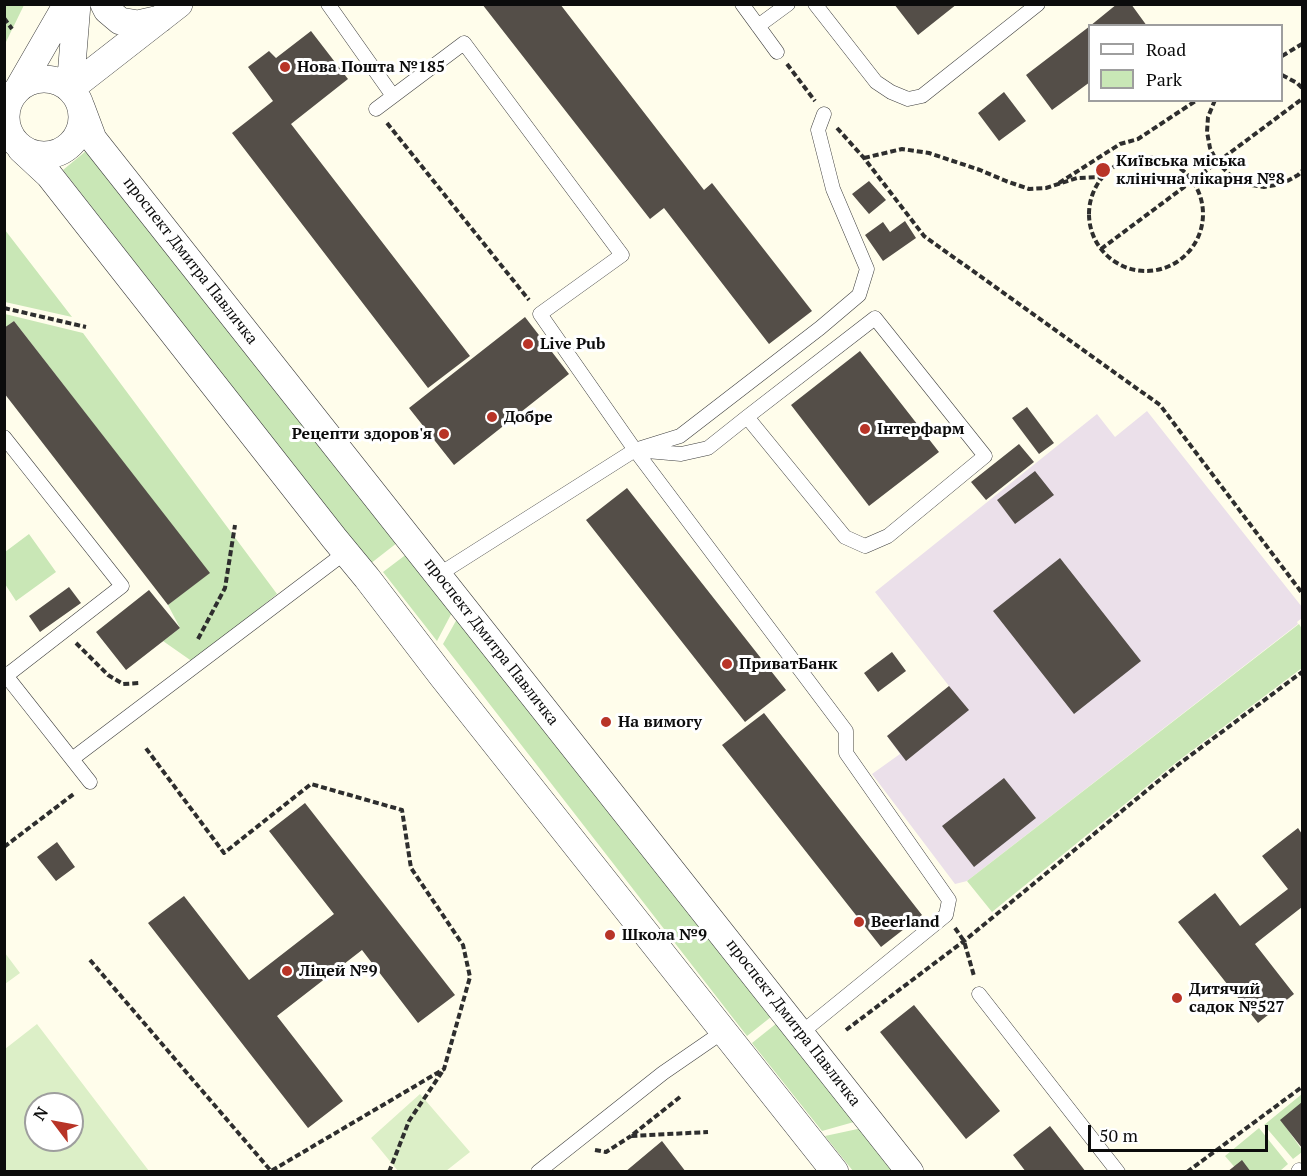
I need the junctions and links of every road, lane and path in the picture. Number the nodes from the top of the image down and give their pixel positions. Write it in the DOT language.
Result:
graph roads {
  1 [pos="67,4"];
  2 [pos="77,4"];
  3 [pos="104,4"];
  4 [pos="328,4"];
  5 [pos="742,4"];
  6 [pos="788,4"];
  7 [pos="815,4"];
  8 [pos="1038,4"];
  9 [pos="169,12"];
  10 [pos="4,18"];
  11 [pos="758,26"];
  12 [pos="12,29"];
  13 [pos="1302,44"];
  14 [pos="777,52"];
  15 [pos="1283,55"];
  16 [pos="1283,76"];
  17 [pos="1302,88"];
  18 [pos="393,96"];
  19 [pos="76,98"];
  20 [pos="1302,99"];
  21 [pos="9,102"];
  22 [pos="1194,102"];
  23 [pos="1214,102"];
  24 [pos="376,109"];
  25 [pos="824,114"];
  26 [pos="13,152"];
  27 [pos="864,159"];
  28 [pos="1217,162"];
  29 [pos="1302,171"];
  30 [pos="1103,177"];
  31 [pos="1193,180"];
  32 [pos="1055,185"];
  33 [pos="1101,249"];
  34 [pos="4,308"];
  35 [pos="540,314"];
  36 [pos="86,327"];
  37 [pos="747,417"];
  38 [pos="4,437"];
  39 [pos="635,450"];
  40 [pos="235,525"];
  41 [pos="346,552"];
  42 [pos="438,574"];
  43 [pos="1302,593"];
  44 [pos="64,630"];
  45 [pos="198,639"];
  46 [pos="1302,672"];
  47 [pos="5,674"];
  48 [pos="176,681"];
  49 [pos="145,747"];
  50 [pos="72,759"];
  51 [pos="90,782"];
  52 [pos="4,847"];
  53 [pos="964,940"];
  54 [pos="90,960"];
  55 [pos="980,994"];
  56 [pos="846,1030"];
  57 [pos="724,1031"];
  58 [pos="801,1033"];
  59 [pos="444,1069"];
  60 [pos="1302,1087"];
  61 [pos="680,1096"];
  62 [pos="708,1132"];
  63 [pos="389,1172"];
  64 [pos="538,1172"];
  65 [pos="834,1172"];
  66 [pos="910,1172"];
  67 [pos="1118,1172"];
  68 [pos="1187,1172"];
  1 -- 21 [label="street"];
  2 -- 19 [label="street"];
  3 -- 9 [label="street"];
  4 -- 18 [label="lane"];
  5 -- 11 [label="lane"];
  6 -- 11 [label="lane"];
  7 -- 8 [label="lane"];
  9 -- 19 [label="street"];
  10 -- 12 [label="path"];
  11 -- 14 [label="lane"];
  13 -- 15 [label="path"];
  14 -- 25 [label="path"];
  16 -- 17 [label="path"];
  18 -- 24 [label="lane"];
  18 -- 35 [label="lane"];
  19 -- 21 [label="street"];
  19 -- 26 [label="street"];
  19 -- 42 [label="street, проспект Дмитра Павличка"];
  20 -- 28 [label="path"];
  21 -- 26 [label="street"];
  22 -- 32 [label="path"];
  23 -- 28 [label="path"];
  24 -- 35 [label="path"];
  25 -- 27 [label="path"];
  25 -- 39 [label="lane"];
  26 -- 41 [label="street"];
  27 -- 32 [label="path"];
  27 -- 43 [label="path"];
  28 -- 29 [label="path"];
  28 -- 31 [label="path"];
  30 -- 31 [label="path"];
  30 -- 32 [label="path"];
  30 -- 33 [label="path"];
  31 -- 33 [label="path"];
  31 -- 33 [label="path"];
  34 -- 36 [label="path"];
  35 -- 39 [label="lane"];
  37 -- 37 [label="lane"];
  37 -- 39 [label="lane"];
  38 -- 44 [label="lane"];
  39 -- 42 [label="lane"];
  39 -- 58 [label="lane"];
  40 -- 45 [label="path"];
  41 -- 48 [label="lane"];
  41 -- 57 [label="street"];
  42 -- 58 [label="street, проспект Дмитра Павличка"];
  44 -- 47 [label="lane"];
  44 -- 48 [label="path"];
  46 -- 53 [label="path"];
  47 -- 50 [label="lane"];
  48 -- 50 [label="lane"];
  49 -- 59 [label="path"];
  50 -- 51 [label="lane"];
  51 -- 52 [label="path"];
  53 -- 55 [label="path"];
  53 -- 56 [label="path"];
  54 -- 59 [label="path"];
  55 -- 67 [label="lane"];
  57 -- 64 [label="lane"];
  57 -- 65 [label="street"];
  58 -- 66 [label="street, проспект Дмитра Павличка"];
  59 -- 63 [label="path"];
  60 -- 68 [label="path"];
  61 -- 62 [label="path"];
}
